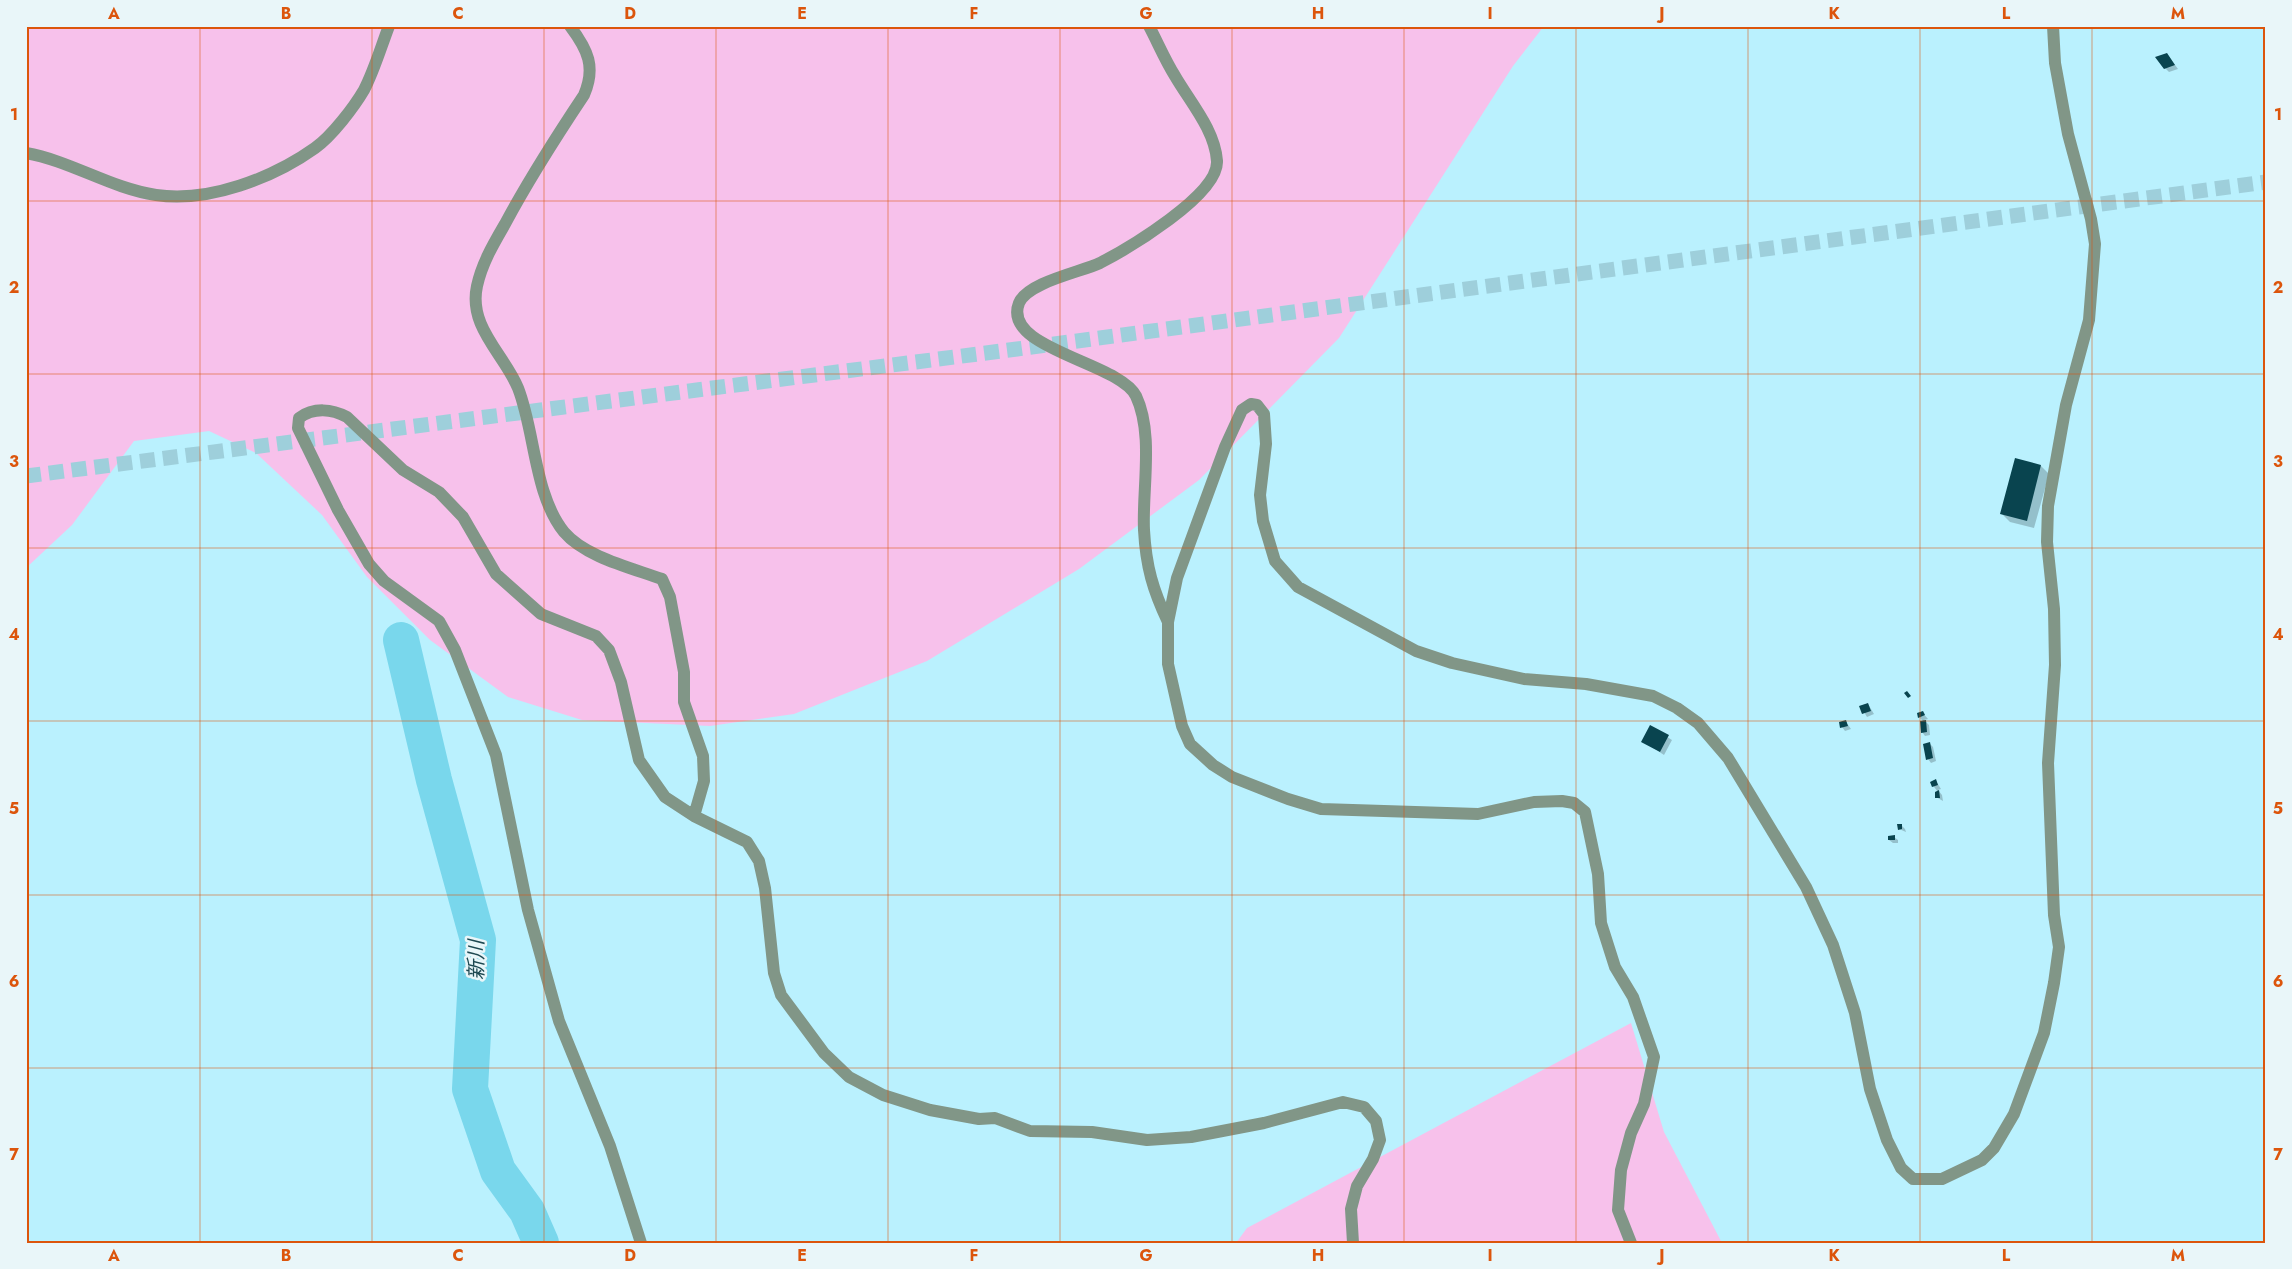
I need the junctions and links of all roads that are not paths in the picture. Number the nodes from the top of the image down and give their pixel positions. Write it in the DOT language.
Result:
graph roads {
  1 [pos="389,26"];
  2 [pos="570,26"];
  3 [pos="1149,26"];
  4 [pos="2053,26"];
  5 [pos="26,154"];
  6 [pos="1168,622"];
  7 [pos="694,816"];
  8 [pos="641,1243"];
  9 [pos="1353,1243"];
  10 [pos="1631,1243"];
  1 -- 5 [label="street"];
  2 -- 7 [label="street"];
  3 -- 6 [label="street"];
  4 -- 6 [label="street"];
  6 -- 10 [label="street"];
  7 -- 8 [label="street"];
  7 -- 9 [label="street"];
}
